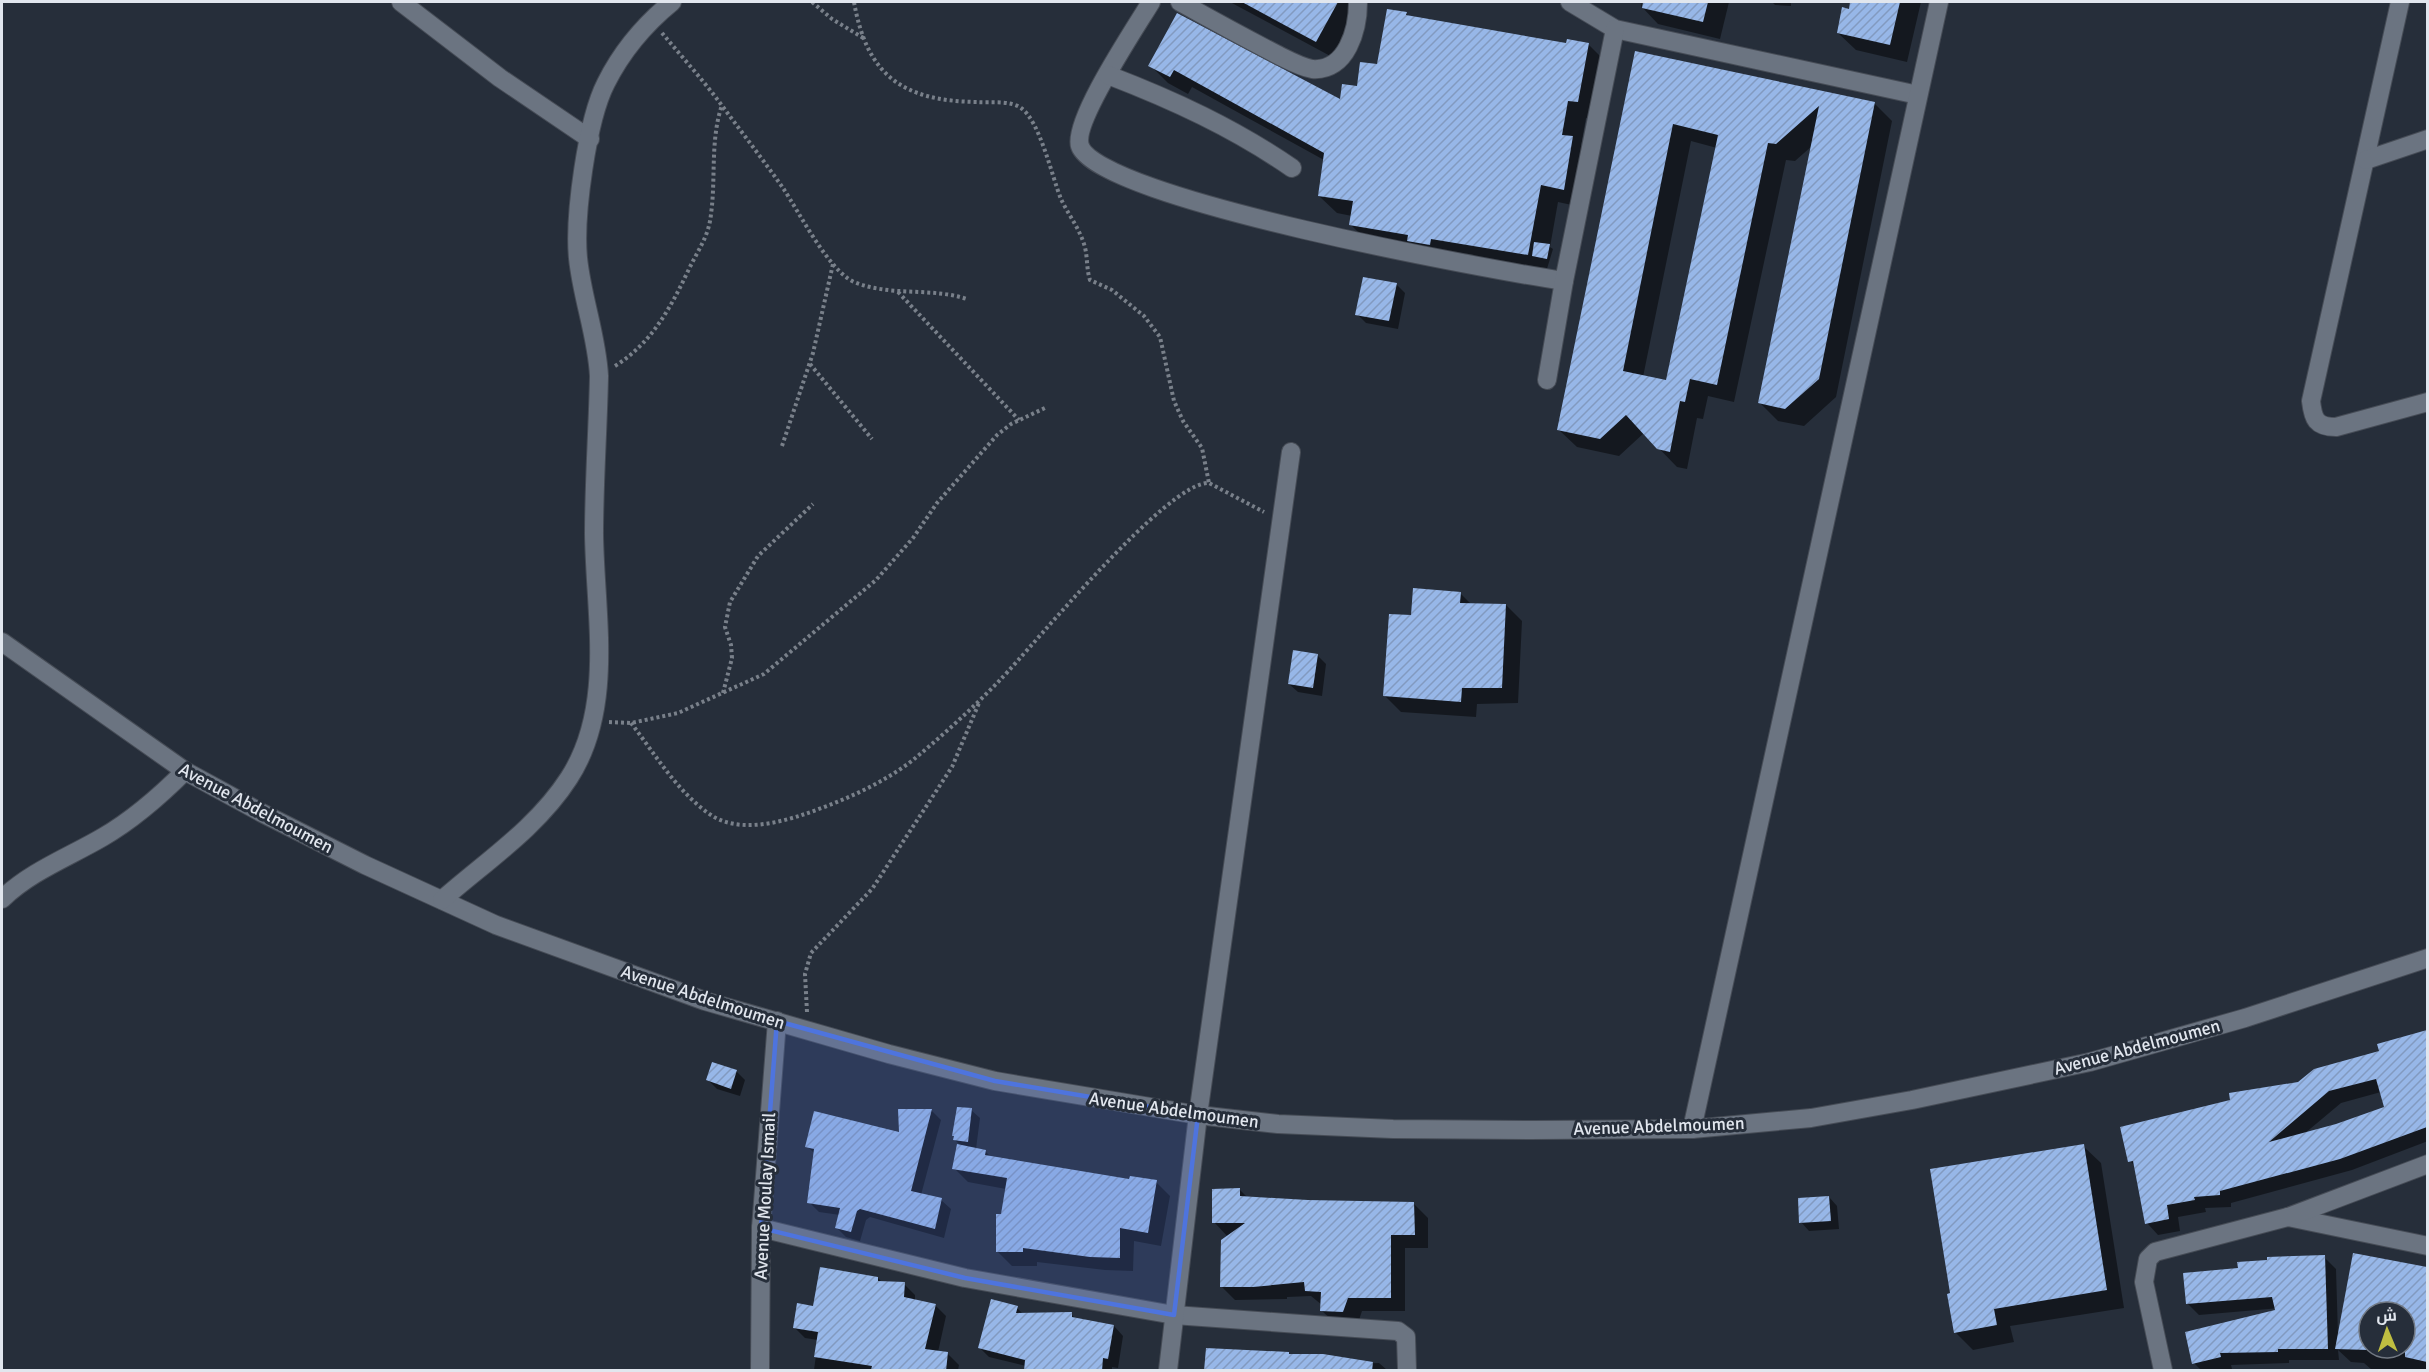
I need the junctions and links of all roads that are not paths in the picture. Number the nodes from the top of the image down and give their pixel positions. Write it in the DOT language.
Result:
graph roads {
  1 [pos="401,2"];
  2 [pos="672,2"];
  3 [pos="1151,2"];
  4 [pos="1180,2"];
  5 [pos="1358,2"];
  6 [pos="1570,2"];
  7 [pos="1939,2"];
  8 [pos="2400,2"];
  9 [pos="1615,29"];
  10 [pos="1108,75"];
  11 [pos="1918,95"];
  12 [pos="590,139"];
  13 [pos="2427,139"];
  14 [pos="2366,160"];
  15 [pos="1292,168"];
  16 [pos="1564,281"];
  17 [pos="1547,380"];
  18 [pos="2427,402"];
  19 [pos="1291,452"];
  20 [pos="2,642"];
  21 [pos="185,771"];
  22 [pos="2,899"];
  23 [pos="442,900"];
  24 [pos="2427,958"];
  25 [pos="777,1021"];
  26 [pos="1198,1116"];
  27 [pos="1692,1129"];
  28 [pos="2427,1164"];
  29 [pos="2288,1217"];
  30 [pos="761,1228"];
  31 [pos="2427,1246"];
  32 [pos="1174,1315"];
  33 [pos="760,1371"];
  34 [pos="1168,1371"];
  35 [pos="1407,1371"];
  36 [pos="2163,1371"];
  1 -- 12 [label="street"];
  2 -- 12 [label="street"];
  3 -- 10 [label="street"];
  4 -- 5 [label="street"];
  6 -- 9 [label="street"];
  7 -- 11 [label="street"];
  8 -- 14 [label="street"];
  9 -- 11 [label="street"];
  9 -- 16 [label="street"];
  10 -- 15 [label="street"];
  10 -- 16 [label="street"];
  11 -- 27 [label="street"];
  12 -- 23 [label="street"];
  13 -- 14 [label="street"];
  14 -- 18 [label="street"];
  16 -- 17 [label="street"];
  19 -- 26 [label="street"];
  20 -- 21 [label="street, Avenue Abdelmoumen"];
  21 -- 22 [label="street"];
  21 -- 23 [label="street, Avenue Abdelmoumen"];
  23 -- 25 [label="street, Avenue Abdelmoumen"];
  24 -- 27 [label="street, Avenue Abdelmoumen"];
  25 -- 26 [label="street, Avenue Abdelmoumen"];
  25 -- 30 [label="street, Avenue Moulay Ismail"];
  26 -- 27 [label="street, Avenue Abdelmoumen"];
  26 -- 32 [label="street"];
  28 -- 29 [label="street"];
  29 -- 31 [label="street"];
  29 -- 36 [label="street"];
  30 -- 32 [label="street"];
  30 -- 33 [label="street, Avenue Moulay Ismail"];
  32 -- 34 [label="street"];
  32 -- 35 [label="street"];
}
